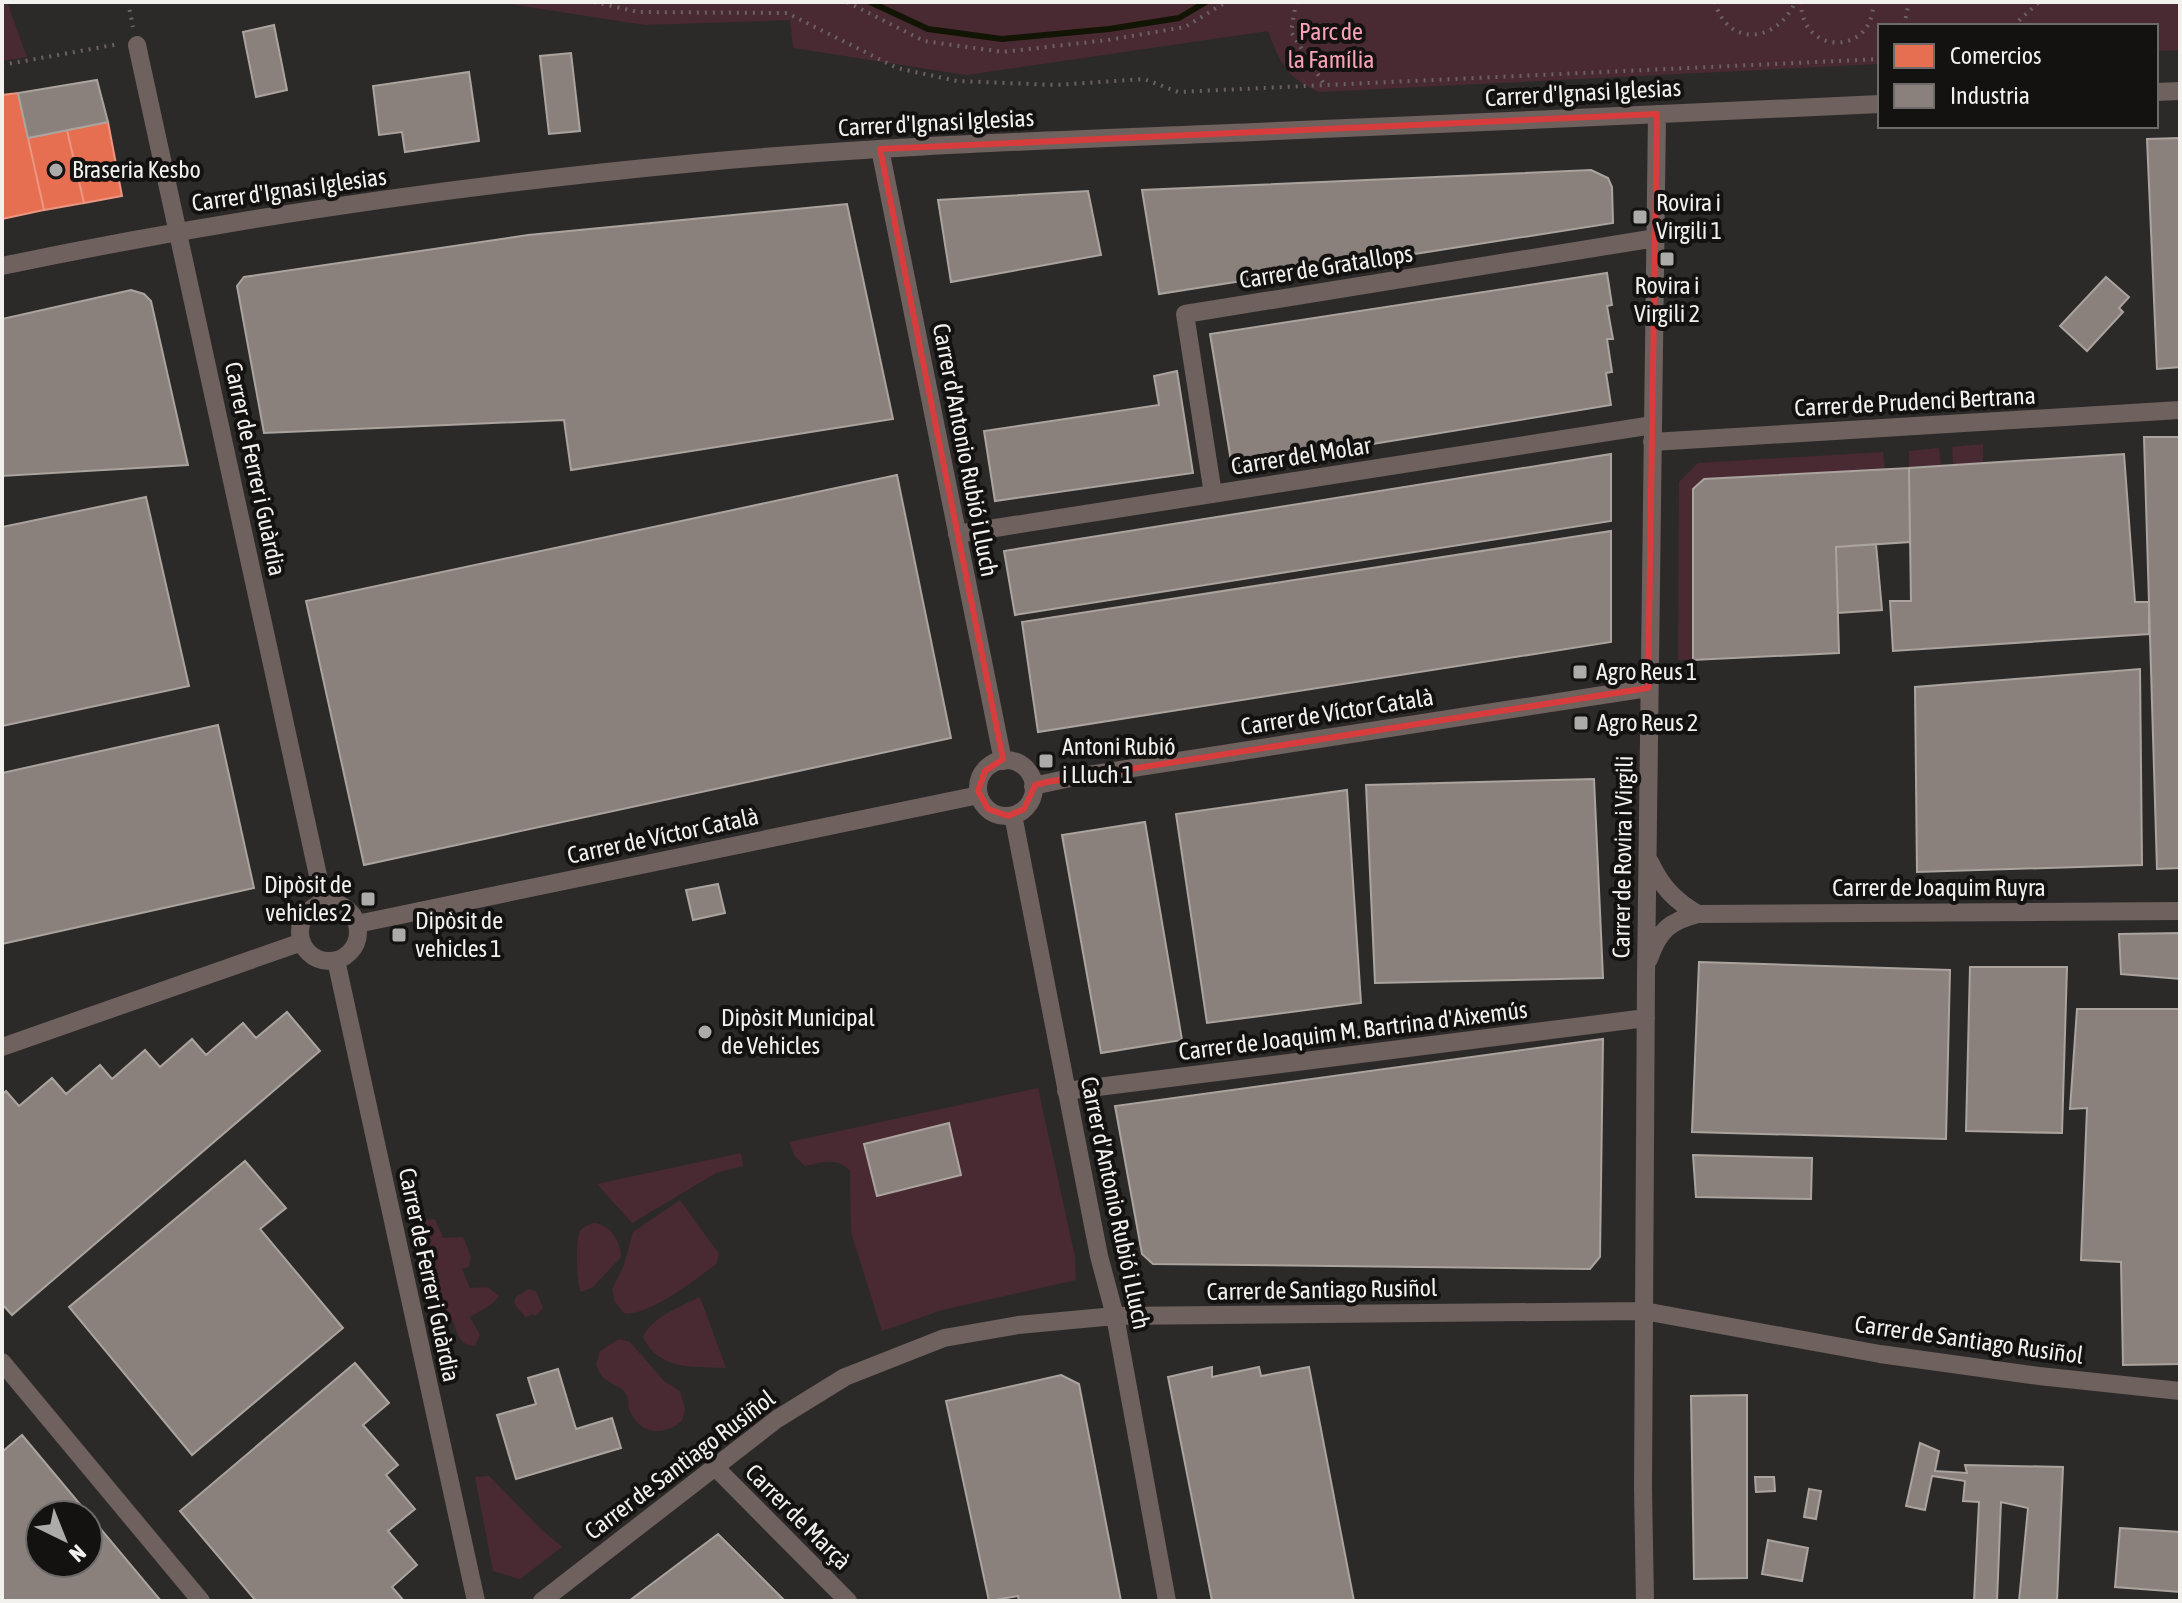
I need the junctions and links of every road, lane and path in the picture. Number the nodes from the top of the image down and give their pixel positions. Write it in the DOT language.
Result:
graph roads {
  1 [pos="128,2"];
  2 [pos="594,2"];
  3 [pos="847,2"];
  4 [pos="1226,2"];
  5 [pos="1296,2"];
  6 [pos="1715,2"];
  7 [pos="1801,2"];
  8 [pos="1873,2"];
  9 [pos="1909,2"];
  10 [pos="2039,2"];
  11 [pos="1794,3"];
  12 [pos="1805,24"];
  13 [pos="1904,24"];
  14 [pos="2015,24"];
  15 [pos="137,45"];
  16 [pos="1878,59"];
  17 [pos="2,65"];
  18 [pos="1324,84"];
  19 [pos="2180,91"];
  20 [pos="2158,92"];
  21 [pos="1878,104"];
  22 [pos="1657,114"];
  23 [pos="880,149"];
  24 [pos="179,231"];
  25 [pos="1656,238"];
  26 [pos="2,266"];
  27 [pos="2180,410"];
  28 [pos="1652,433"];
  29 [pos="1213,494"];
  30 [pos="957,534"];
  31 [pos="1648,688"];
  32 [pos="1003,761"];
  33 [pos="1033,786"];
  34 [pos="979,795"];
  35 [pos="1013,815"];
  36 [pos="1647,855"];
  37 [pos="324,903"];
  38 [pos="2180,911"];
  39 [pos="1698,914"];
  40 [pos="357,924"];
  41 [pos="302,942"];
  42 [pos="336,960"];
  43 [pos="1646,975"];
  44 [pos="1646,1018"];
  45 [pos="2,1047"];
  46 [pos="1066,1091"];
  47 [pos="1644,1311"];
  48 [pos="1115,1316"];
  49 [pos="2,1362"];
  50 [pos="2180,1391"];
  51 [pos="715,1467"];
  52 [pos="201,1601"];
  53 [pos="476,1601"];
  54 [pos="542,1601"];
  55 [pos="848,1601"];
  56 [pos="1167,1601"];
  57 [pos="1645,1601"];
  1 -- 15 [label="path"];
  2 -- 18 [label="path"];
  3 -- 4 [label="path"];
  5 -- 18 [label="path"];
  6 -- 11 [label="path"];
  7 -- 12 [label="path"];
  8 -- 12 [label="path"];
  9 -- 13 [label="path"];
  10 -- 14 [label="path"];
  11 -- 12 [label="path"];
  15 -- 17 [label="path"];
  15 -- 24 [label="street, Carrer de Ferrer i Guàrdia"];
  16 -- 18 [label="path"];
  19 -- 20 [label="street"];
  21 -- 22 [label="street, Carrer d'Ignasi Iglesias"];
  22 -- 23 [label="street, Carrer d'Ignasi Iglesias"];
  22 -- 25 [label="street, Carrer de Rovira i Virgili"];
  23 -- 24 [label="street, Carrer d'Ignasi Iglesias"];
  23 -- 30 [label="street, Carrer d'Antonio Rubió i Lluch"];
  24 -- 26 [label="street, Carrer d'Ignasi Iglesias"];
  24 -- 37 [label="street, Carrer de Ferrer i Guàrdia"];
  25 -- 28 [label="street, Carrer de Rovira i Virgili"];
  25 -- 29 [label="street, Carrer de Gratallops"];
  27 -- 28 [label="street, Carrer de Prudenci Bertrana"];
  28 -- 29 [label="street, Carrer del Molar"];
  28 -- 31 [label="street, Carrer de Rovira i Virgili"];
  29 -- 30 [label="street, Carrer del Molar"];
  30 -- 32 [label="street, Carrer d'Antonio Rubió i Lluch"];
  31 -- 33 [label="street, Carrer de Víctor Català"];
  31 -- 36 [label="street, Carrer de Rovira i Virgili"];
  32 -- 33 [label="street"];
  32 -- 34 [label="street"];
  33 -- 35 [label="street"];
  34 -- 35 [label="street"];
  34 -- 40 [label="street, Carrer de Víctor Català"];
  35 -- 46 [label="street, Carrer d'Antonio Rubió i Lluch"];
  36 -- 39 [label="street"];
  36 -- 43 [label="street, Carrer de Rovira i Virgili"];
  37 -- 40 [label="street"];
  37 -- 41 [label="street"];
  38 -- 39 [label="street, Carrer de Joaquim Ruyra"];
  39 -- 43 [label="street, Carrer de Joaquim Ruyra"];
  40 -- 42 [label="street"];
  41 -- 42 [label="street"];
  41 -- 45 [label="street"];
  42 -- 53 [label="street, Carrer de Ferrer i Guàrdia"];
  43 -- 44 [label="street, Carrer de Rovira i Virgili"];
  44 -- 46 [label="street, Carrer de Joaquim M. Bartrina d'Aixemús"];
  44 -- 47 [label="street, Carrer de Rovira i Virgili"];
  46 -- 48 [label="street, Carrer d'Antonio Rubió i Lluch"];
  47 -- 48 [label="street, Carrer de Santiago Rusiñol"];
  47 -- 50 [label="street, Carrer de Santiago Rusiñol"];
  47 -- 57 [label="street, Carrer de Rovira i Virgili"];
  48 -- 51 [label="street, Carrer de Santiago Rusiñol"];
  48 -- 56 [label="street, Carrer d'Antonio Rubió i Lluch"];
  49 -- 52 [label="street"];
  51 -- 54 [label="street, Carrer de Santiago Rusiñol"];
  51 -- 55 [label="street, Carrer de Marçà"];
}
